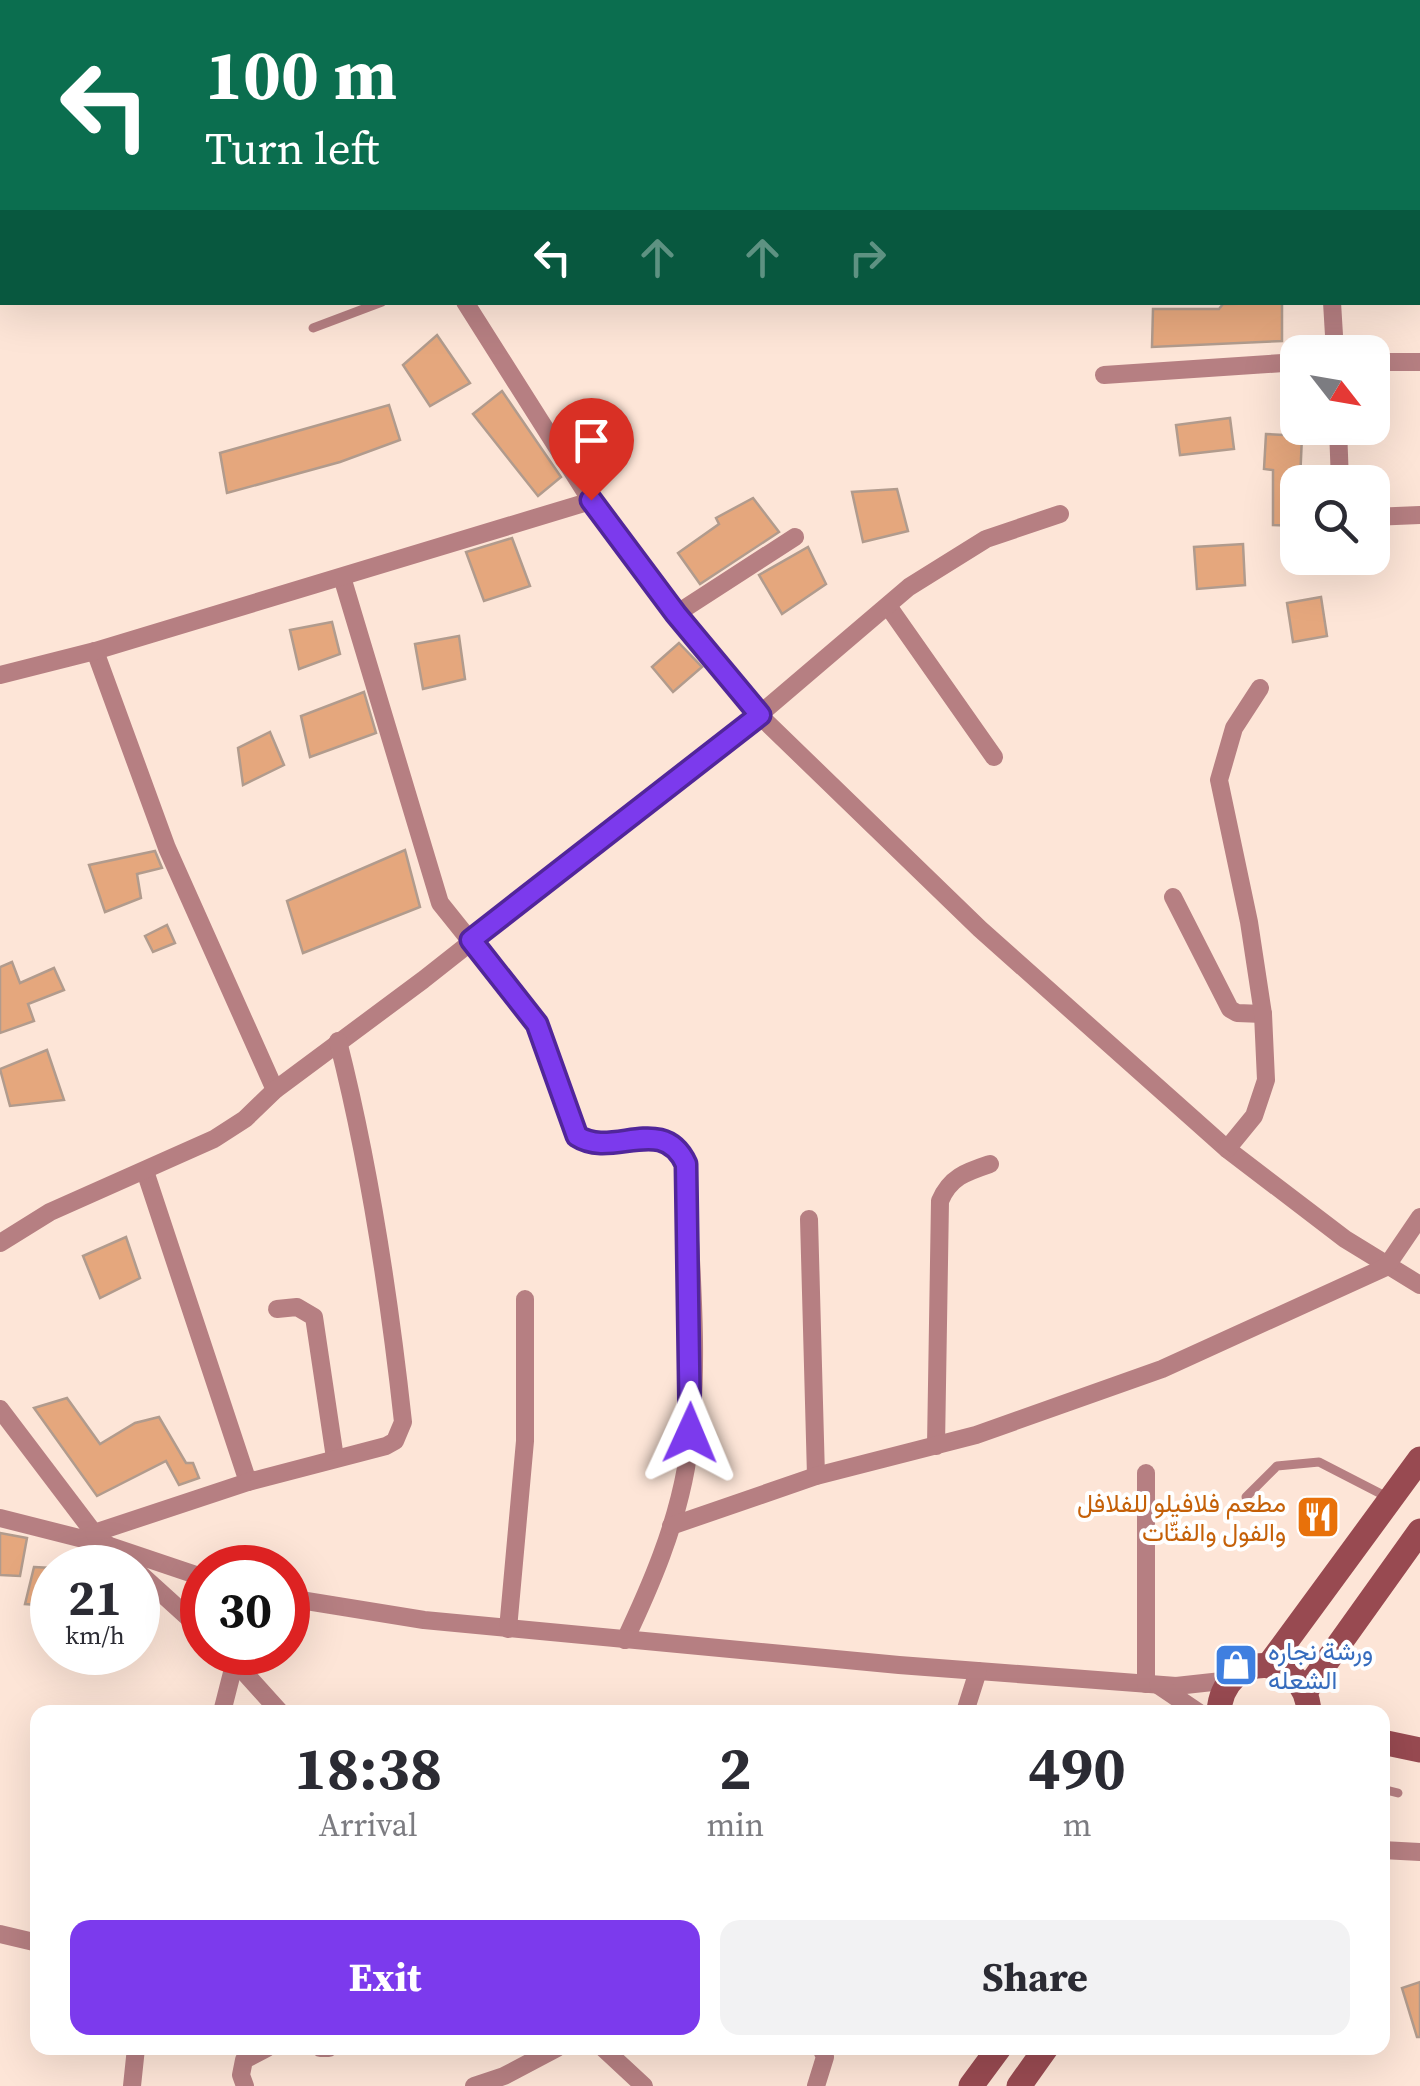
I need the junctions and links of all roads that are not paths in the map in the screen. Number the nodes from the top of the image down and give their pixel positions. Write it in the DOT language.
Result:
graph roads {
  1 [pos="374,305"];
  2 [pos="467,305"];
  3 [pos="1332,305"];
  4 [pos="314,328"];
  5 [pos="1335,335"];
  6 [pos="1390,362"];
  7 [pos="1420,362"];
  8 [pos="1280,363"];
  9 [pos="1104,375"];
  10 [pos="591,500"];
  11 [pos="1060,514"];
  12 [pos="1420,515"];
  13 [pos="1390,516"];
  14 [pos="795,537"];
  15 [pos="342,577"];
  16 [pos="888,606"];
  17 [pos="676,614"];
  18 [pos="96,650"];
  19 [pos="0,675"];
  20 [pos="1260,688"];
  21 [pos="760,715"];
  22 [pos="994,757"];
  23 [pos="1173,897"];
  24 [pos="471,940"];
  25 [pos="1263,1014"];
  26 [pos="338,1042"];
  27 [pos="275,1090"];
  28 [pos="1227,1149"];
  29 [pos="990,1164"];
  30 [pos="145,1171"];
  31 [pos="1420,1217"];
  32 [pos="809,1219"];
  33 [pos="0,1243"];
  34 [pos="1386,1267"];
  35 [pos="1420,1285"];
  36 [pos="524,1300"];
  37 [pos="277,1308"];
  38 [pos="0,1409"];
  39 [pos="936,1446"];
  40 [pos="335,1458"];
  41 [pos="1420,1459"];
  42 [pos="1146,1473"];
  43 [pos="816,1476"];
  44 [pos="248,1482"];
  45 [pos="1246,1497"];
  46 [pos="1391,1499"];
  47 [pos="0,1518"];
  48 [pos="671,1526"];
  49 [pos="1420,1531"];
  50 [pos="100,1539"];
  51 [pos="107,1545"];
  52 [pos="180,1568"];
  53 [pos="160,1592"];
  54 [pos="310,1603"];
  55 [pos="180,1610"];
  56 [pos="508,1629"];
  57 [pos="625,1640"];
  58 [pos="1268,1666"];
  59 [pos="978,1671"];
  60 [pos="227,1675"];
  61 [pos="246,1675"];
  62 [pos="1230,1680"];
  63 [pos="1152,1684"];
  64 [pos="223,1705"];
  65 [pos="274,1705"];
  66 [pos="967,1705"];
  67 [pos="1184,1705"];
  68 [pos="1219,1705"];
  69 [pos="1312,1705"];
  70 [pos="1390,1743"];
  71 [pos="1420,1750"];
  72 [pos="1390,1792"];
  73 [pos="1398,1793"];
  74 [pos="1390,1850"];
  75 [pos="1420,1852"];
  76 [pos="0,1934"];
  77 [pos="30,1941"];
  78 [pos="135,2055"];
  79 [pos="254,2055"];
  80 [pos="544,2055"];
  81 [pos="611,2055"];
  82 [pos="824,2055"];
  83 [pos="994,2055"];
  84 [pos="1041,2055"];
  85 [pos="132,2086"];
  86 [pos="245,2086"];
  87 [pos="474,2086"];
  88 [pos="644,2086"];
  89 [pos="816,2086"];
  90 [pos="971,2086"];
  91 [pos="1019,2086"];
  1 -- 4 [label="lane"];
  2 -- 10 [label="street"];
  3 -- 5 [label="street"];
  6 -- 7 [label="street"];
  8 -- 9 [label="street"];
  10 -- 15 [label="street"];
  10 -- 17 [label="street"];
  11 -- 16 [label="street"];
  12 -- 13 [label="street"];
  14 -- 17 [label="street"];
  15 -- 18 [label="street"];
  15 -- 24 [label="street"];
  16 -- 21 [label="street"];
  16 -- 22 [label="street"];
  17 -- 21 [label="street"];
  18 -- 19 [label="street"];
  18 -- 27 [label="street"];
  20 -- 25 [label="street"];
  21 -- 24 [label="street"];
  21 -- 28 [label="street"];
  23 -- 25 [label="street"];
  24 -- 26 [label="street"];
  24 -- 48 [label="street"];
  25 -- 28 [label="street"];
  26 -- 27 [label="street"];
  26 -- 40 [label="street"];
  27 -- 30 [label="street"];
  28 -- 34 [label="street"];
  29 -- 39 [label="street"];
  30 -- 33 [label="street"];
  30 -- 44 [label="street"];
  31 -- 34 [label="street"];
  32 -- 43 [label="street"];
  34 -- 35 [label="street"];
  34 -- 39 [label="street"];
  36 -- 56 [label="street"];
  37 -- 40 [label="street"];
  38 -- 50 [label="street"];
  39 -- 43 [label="street"];
  40 -- 44 [label="street"];
  41 -- 46 [label="main road"];
  42 -- 63 [label="street"];
  43 -- 48 [label="street"];
  44 -- 50 [label="street"];
  45 -- 46 [label="lane"];
  46 -- 58 [label="main road"];
  47 -- 50 [label="street"];
  48 -- 57 [label="street"];
  49 -- 69 [label="main road"];
  50 -- 51 [label="street"];
  50 -- 52 [label="street"];
  53 -- 55 [label="street"];
  54 -- 56 [label="street"];
  56 -- 57 [label="street"];
  57 -- 59 [label="street"];
  58 -- 62 [label="main road"];
  58 -- 69 [label="main road"];
  59 -- 63 [label="street"];
  59 -- 66 [label="street"];
  60 -- 64 [label="street"];
  61 -- 65 [label="street"];
  62 -- 63 [label="street"];
  62 -- 68 [label="main road"];
  63 -- 67 [label="street"];
  70 -- 71 [label="main road"];
  72 -- 73 [label="lane"];
  74 -- 75 [label="street"];
  76 -- 77 [label="street"];
  78 -- 85 [label="street"];
  79 -- 86 [label="street"];
  80 -- 87 [label="street"];
  81 -- 88 [label="street"];
  82 -- 89 [label="street"];
  83 -- 90 [label="main road"];
  84 -- 91 [label="main road"];
}
